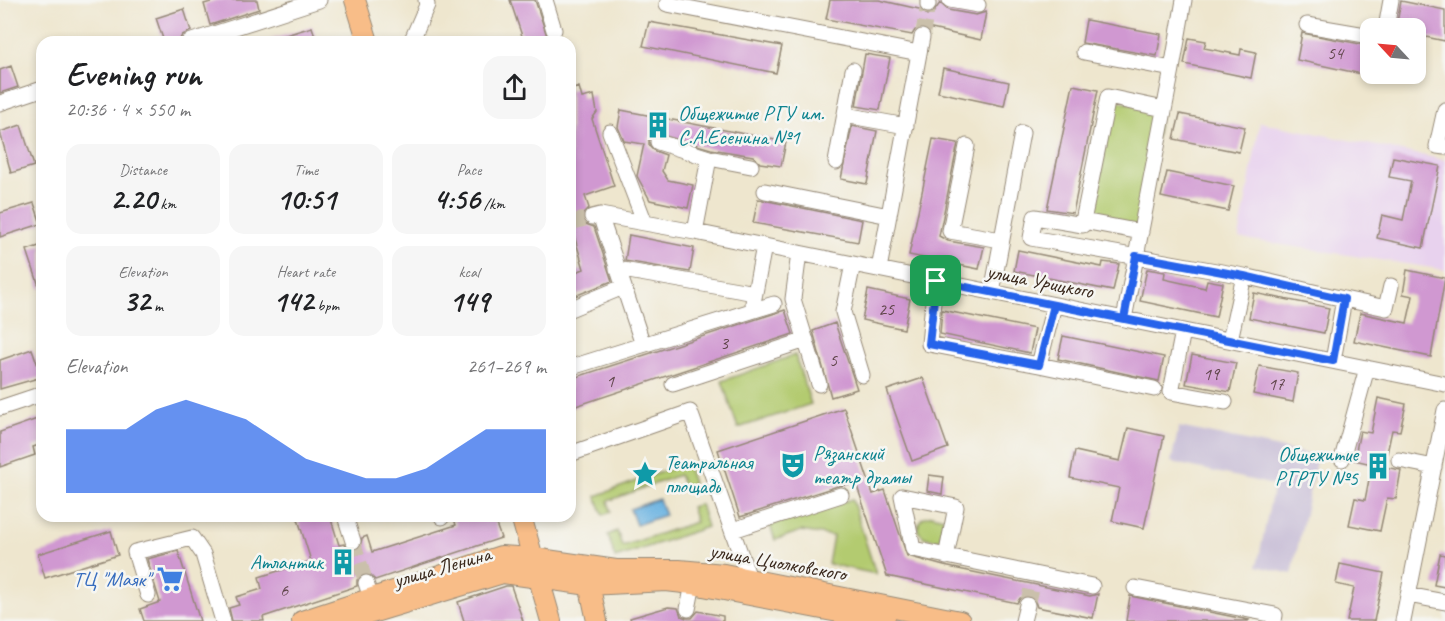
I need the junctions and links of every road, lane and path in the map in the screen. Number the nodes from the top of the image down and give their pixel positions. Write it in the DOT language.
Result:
graph roads {
  1 [pos="319,0"];
  2 [pos="355,0"];
  3 [pos="426,0"];
  4 [pos="545,0"];
  5 [pos="950,0"];
  6 [pos="1184,0"];
  7 [pos="1391,0"];
  8 [pos="667,4"];
  9 [pos="701,5"];
  10 [pos="978,5"];
  11 [pos="1388,18"];
  12 [pos="1307,25"];
  13 [pos="554,30"];
  14 [pos="1360,34"];
  15 [pos="208,36"];
  16 [pos="367,36"];
  17 [pos="414,36"];
  18 [pos="922,37"];
  19 [pos="1084,52"];
  20 [pos="919,53"];
  21 [pos="1172,69"];
  22 [pos="853,70"];
  23 [pos="36,91"];
  24 [pos="0,103"];
  25 [pos="1164,109"];
  26 [pos="1445,110"];
  27 [pos="845,115"];
  28 [pos="906,126"];
  29 [pos="610,132"];
  30 [pos="1022,133"];
  31 [pos="658,142"];
  32 [pos="967,146"];
  33 [pos="1445,147"];
  34 [pos="710,158"];
  35 [pos="836,162"];
  36 [pos="751,166"];
  37 [pos="765,191"];
  38 [pos="889,216"];
  39 [pos="1083,221"];
  40 [pos="645,223"];
  41 [pos="695,232"];
  42 [pos="1141,232"];
  43 [pos="1001,240"];
  44 [pos="764,246"];
  45 [pos="800,253"];
  46 [pos="1136,256"];
  47 [pos="853,264"];
  48 [pos="617,269"];
  49 [pos="879,269"];
  50 [pos="1244,276"];
  51 [pos="936,281"];
  52 [pos="1391,286"];
  53 [pos="623,287"];
  54 [pos="992,292"];
  55 [pos="755,293"];
  56 [pos="1344,299"];
  57 [pos="774,304"];
  58 [pos="1054,305"];
  59 [pos="576,307"];
  60 [pos="752,312"];
  61 [pos="1124,319"];
  62 [pos="1183,331"];
  63 [pos="806,340"];
  64 [pos="1230,340"];
  65 [pos="643,345"];
  66 [pos="1333,361"];
  67 [pos="1039,365"];
  68 [pos="576,366"];
  69 [pos="1367,368"];
  70 [pos="862,375"];
  71 [pos="673,384"];
  72 [pos="819,384"];
  73 [pos="1445,384"];
  74 [pos="1154,390"];
  75 [pos="36,396"];
  76 [pos="1225,402"];
  77 [pos="0,408"];
  78 [pos="1445,410"];
  79 [pos="576,452"];
  80 [pos="1342,459"];
  81 [pos="1399,460"];
  82 [pos="1434,467"];
  83 [pos="841,495"];
  84 [pos="347,522"];
  85 [pos="523,522"];
  86 [pos="733,530"];
  87 [pos="353,541"];
  88 [pos="946,557"];
  89 [pos="585,565"];
  90 [pos="536,567"];
  91 [pos="749,578"];
  92 [pos="693,584"];
  93 [pos="589,585"];
  94 [pos="1092,586"];
  95 [pos="1135,588"];
  96 [pos="148,595"];
  97 [pos="1408,596"];
  98 [pos="1445,602"];
  99 [pos="1028,605"];
  100 [pos="688,609"];
  101 [pos="367,610"];
  102 [pos="850,618"];
  103 [pos="223,621"];
  104 [pos="302,621"];
  105 [pos="551,621"];
  106 [pos="597,621"];
  107 [pos="885,621"];
  108 [pos="960,621"];
  109 [pos="1023,621"];
  110 [pos="1274,621"];
  111 [pos="1402,621"];
  1 -- 15 [label="street"];
  2 -- 16 [label="main road"];
  3 -- 17 [label="street"];
  4 -- 13 [label="street"];
  5 -- 10 [label="street"];
  6 -- 21 [label="street"];
  7 -- 11 [label="street"];
  8 -- 9 [label="street"];
  9 -- 20 [label="street"];
  12 -- 14 [label="street"];
  18 -- 20 [label="street"];
  19 -- 21 [label="street"];
  20 -- 28 [label="street"];
  21 -- 25 [label="street"];
  22 -- 27 [label="street"];
  23 -- 24 [label="street"];
  25 -- 39 [label="street"];
  25 -- 42 [label="street"];
  26 -- 33 [label="street"];
  27 -- 28 [label="street"];
  27 -- 35 [label="street"];
  28 -- 38 [label="street"];
  29 -- 40 [label="street"];
  30 -- 43 [label="street"];
  31 -- 34 [label="street"];
  32 -- 43 [label="street"];
  34 -- 36 [label="street"];
  34 -- 41 [label="street"];
  37 -- 38 [label="street"];
  38 -- 49 [label="street"];
  39 -- 42 [label="street"];
  39 -- 46 [label="street"];
  40 -- 41 [label="street, улица Урицкого"];
  40 -- 48 [label="street, улица Урицкого"];
  41 -- 44 [label="street, улица Урицкого"];
  42 -- 46 [label="street"];
  43 -- 54 [label="street"];
  44 -- 45 [label="street, улица Урицкого"];
  44 -- 55 [label="street"];
  45 -- 47 [label="street, улица Урицкого"];
  45 -- 63 [label="street"];
  46 -- 50 [label="street"];
  46 -- 61 [label="street"];
  47 -- 49 [label="street, улица Урицкого"];
  47 -- 70 [label="street"];
  48 -- 53 [label="street"];
  48 -- 55 [label="street"];
  49 -- 51 [label="street, улица Урицкого"];
  50 -- 56 [label="street"];
  50 -- 64 [label="street"];
  51 -- 54 [label="street, улица Урицкого"];
  51 -- 67 [label="street"];
  52 -- 56 [label="street"];
  53 -- 59 [label="street"];
  53 -- 65 [label="street"];
  54 -- 58 [label="street, улица Урицкого"];
  55 -- 60 [label="street"];
  56 -- 66 [label="street"];
  57 -- 60 [label="street"];
  58 -- 61 [label="street, улица Урицкого"];
  58 -- 67 [label="street"];
  60 -- 65 [label="street"];
  61 -- 62 [label="street, улица Урицкого"];
  62 -- 64 [label="street, улица Урицкого"];
  62 -- 76 [label="street"];
  63 -- 71 [label="street"];
  63 -- 72 [label="street"];
  64 -- 66 [label="street, улица Урицкого"];
  65 -- 68 [label="street"];
  66 -- 69 [label="street, улица Урицкого"];
  67 -- 74 [label="street"];
  69 -- 73 [label="street, улица Урицкого"];
  69 -- 80 [label="street"];
  75 -- 77 [label="street"];
  78 -- 82 [label="street"];
  79 -- 86 [label="street"];
  81 -- 82 [label="street"];
  82 -- 97 [label="street"];
  83 -- 86 [label="street"];
  84 -- 87 [label="street"];
  85 -- 90 [label="main road"];
  86 -- 91 [label="street"];
  88 -- 88 [label="street"];
  88 -- 94 [label="street"];
  89 -- 90 [label="main road, улица Циолковского"];
  89 -- 91 [label="main road, улица Циолковского"];
  89 -- 93 [label="main road"];
  90 -- 93 [label="main road, улица Ленина"];
  90 -- 101 [label="main road, улица Ленина"];
  90 -- 105 [label="main road"];
  91 -- 108 [label="main road, улица Циолковского"];
  92 -- 93 [label="main road, улица Циолковского"];
  92 -- 100 [label="street"];
  92 -- 102 [label="main road, улица Циолковского"];
  93 -- 106 [label="main road"];
  95 -- 110 [label="street"];
  96 -- 103 [label="street"];
  97 -- 98 [label="street"];
  97 -- 111 [label="street"];
  99 -- 109 [label="street"];
  101 -- 104 [label="main road, улица Ленина"];
  102 -- 107 [label="main road, улица Циолковского"];
}
